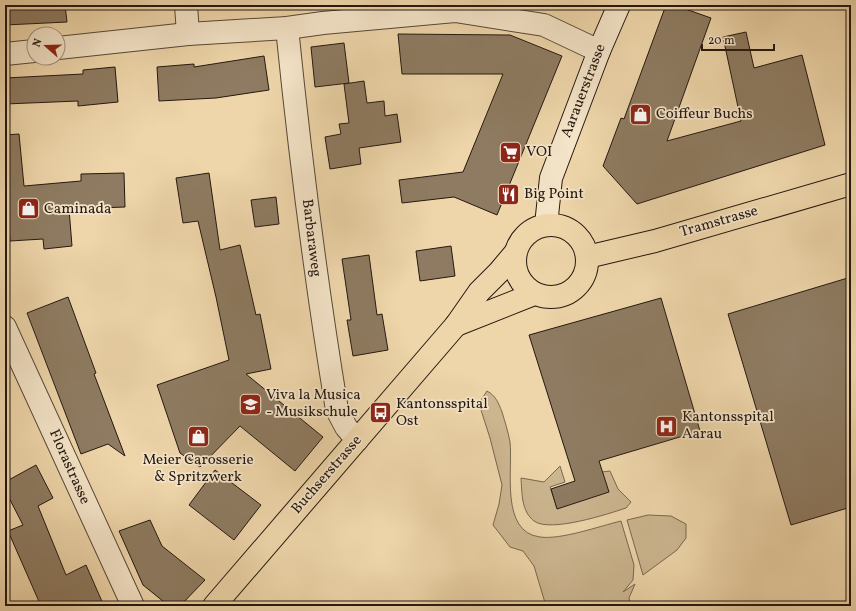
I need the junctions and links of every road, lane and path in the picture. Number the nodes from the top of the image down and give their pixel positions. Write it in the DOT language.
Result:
graph roads {
  1 [pos="186,5"];
  2 [pos="619,5"];
  3 [pos="287,28"];
  4 [pos="188,34"];
  5 [pos="66,47"];
  6 [pos="599,50"];
  7 [pos="26,52"];
  8 [pos="5,54"];
  9 [pos="851,184"];
  10 [pos="546,224"];
  11 [pos="515,253"];
  12 [pos="587,257"];
  13 [pos="534,294"];
  14 [pos="456,325"];
  15 [pos="5,327"];
  16 [pos="357,440"];
  17 [pos="133,606"];
  18 [pos="214,606"];
  1 -- 4 [label="street"];
  2 -- 6 [label="street, Aarauerstrasse"];
  3 -- 4 [label="street"];
  3 -- 6 [label="street"];
  3 -- 16 [label="street, Barbaraweg"];
  4 -- 5 [label="street"];
  6 -- 10 [label="street, Aarauerstrasse"];
  7 -- 8 [label="street"];
  9 -- 12 [label="main road, Tramstrasse"];
  10 -- 11 [label="main road"];
  10 -- 12 [label="main road"];
  11 -- 13 [label="main road"];
  11 -- 14 [label="main road, Buchserstrasse"];
  12 -- 13 [label="main road"];
  13 -- 14 [label="main road, Buchserstrasse"];
  14 -- 16 [label="main road, Buchserstrasse"];
  15 -- 17 [label="street, Florastrasse"];
  16 -- 18 [label="main road, Buchserstrasse"];
}
